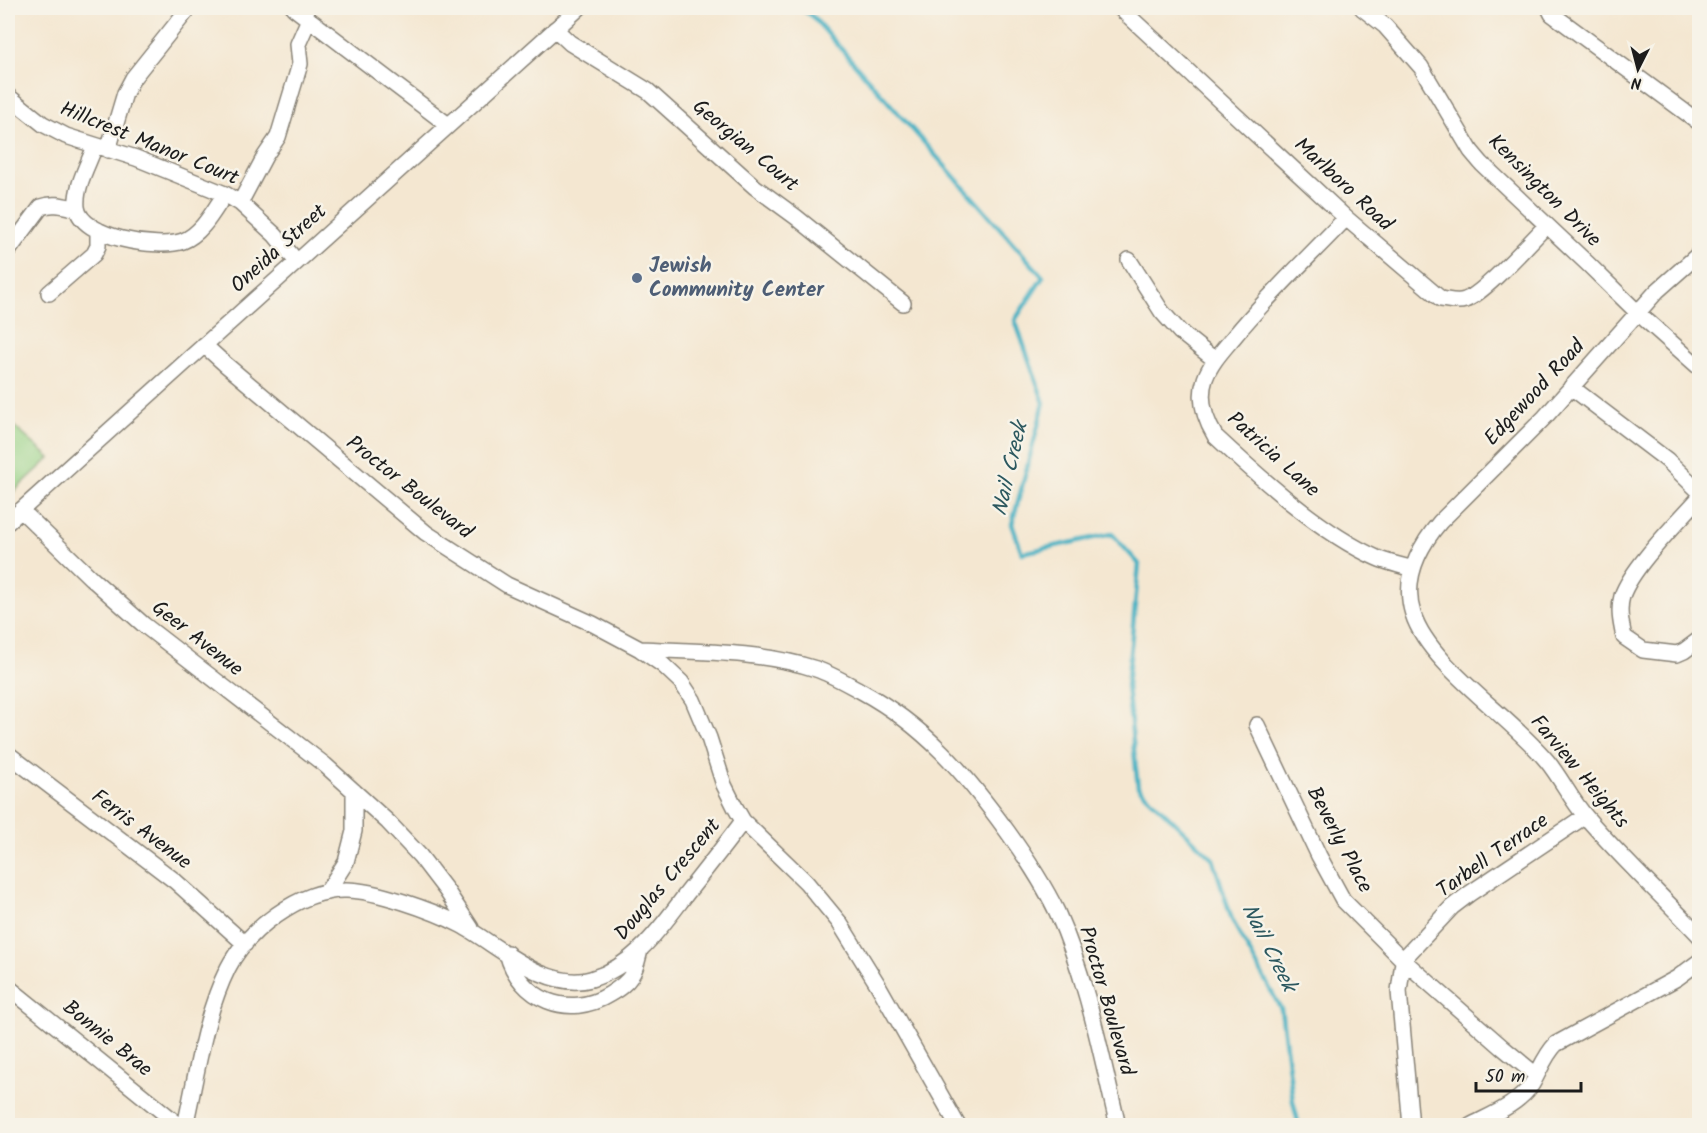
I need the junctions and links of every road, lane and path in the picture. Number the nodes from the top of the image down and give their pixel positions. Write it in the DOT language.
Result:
graph roads {
  1 [pos="189,8"];
  2 [pos="294,8"];
  3 [pos="579,8"];
  4 [pos="1120,8"];
  5 [pos="1362,8"];
  6 [pos="1549,8"];
  7 [pos="309,19"];
  8 [pos="555,29"];
  9 [pos="8,96"];
  10 [pos="1700,123"];
  11 [pos="448,125"];
  12 [pos="102,148"];
  13 [pos="225,194"];
  14 [pos="240,203"];
  15 [pos="77,209"];
  16 [pos="1346,218"];
  17 [pos="1546,226"];
  18 [pos="98,230"];
  19 [pos="8,251"];
  20 [pos="1700,253"];
  21 [pos="1129,260"];
  22 [pos="297,261"];
  23 [pos="49,293"];
  24 [pos="903,303"];
  25 [pos="1638,314"];
  26 [pos="204,345"];
  27 [pos="1215,360"];
  28 [pos="1700,368"];
  29 [pos="1572,387"];
  30 [pos="1700,492"];
  31 [pos="1700,497"];
  32 [pos="21,510"];
  33 [pos="8,522"];
  34 [pos="1413,569"];
  35 [pos="1700,639"];
  36 [pos="640,649"];
  37 [pos="1257,725"];
  38 [pos="8,754"];
  39 [pos="354,791"];
  40 [pos="1585,816"];
  41 [pos="744,821"];
  42 [pos="327,892"];
  43 [pos="477,935"];
  44 [pos="1700,936"];
  45 [pos="245,944"];
  46 [pos="640,950"];
  47 [pos="507,953"];
  48 [pos="1404,961"];
  49 [pos="1700,961"];
  50 [pos="8,987"];
  51 [pos="1536,1075"];
  52 [pos="1493,1120"];
  53 [pos="180,1125"];
  54 [pos="185,1125"];
  55 [pos="958,1125"];
  56 [pos="1118,1125"];
  57 [pos="1411,1125"];
  58 [pos="1470,1125"];
  1 -- 12 [label="street"];
  2 -- 7 [label="street"];
  3 -- 8 [label="street, Oneida Street"];
  4 -- 16 [label="street, Marlboro Road"];
  5 -- 17 [label="street, Kensington Drive"];
  6 -- 10 [label="street"];
  7 -- 11 [label="street"];
  7 -- 14 [label="street"];
  8 -- 11 [label="street, Oneida Street"];
  8 -- 24 [label="street, Georgian Court"];
  9 -- 12 [label="street, Hillcrest Manor Court"];
  11 -- 22 [label="street, Oneida Street"];
  12 -- 13 [label="street, Hillcrest Manor Court"];
  12 -- 15 [label="street"];
  13 -- 14 [label="street, Hillcrest Manor Court"];
  13 -- 18 [label="street"];
  14 -- 22 [label="street, Hillcrest Manor Court"];
  15 -- 18 [label="street"];
  15 -- 19 [label="street"];
  16 -- 17 [label="street, Marlboro Road"];
  16 -- 27 [label="street, Patricia Lane"];
  17 -- 25 [label="street, Kensington Drive"];
  18 -- 23 [label="street"];
  20 -- 25 [label="street, Edgewood Road"];
  21 -- 27 [label="street"];
  22 -- 26 [label="street, Oneida Street"];
  25 -- 28 [label="street, Kensington Drive"];
  25 -- 29 [label="street, Edgewood Road"];
  26 -- 32 [label="street, Oneida Street"];
  26 -- 36 [label="street, Proctor Boulevard"];
  27 -- 34 [label="street, Patricia Lane"];
  29 -- 30 [label="street"];
  29 -- 34 [label="street, Edgewood Road"];
  31 -- 35 [label="street"];
  32 -- 33 [label="street, Oneida Street"];
  32 -- 39 [label="street, Geer Avenue"];
  34 -- 40 [label="street, Farview Heights"];
  36 -- 41 [label="street, Proctor Boulevard"];
  36 -- 56 [label="street, Proctor Boulevard"];
  37 -- 48 [label="street, Beverly Place"];
  38 -- 45 [label="street, Ferris Avenue"];
  39 -- 42 [label="street"];
  39 -- 43 [label="street, Geer Avenue"];
  40 -- 44 [label="street, Farview Heights"];
  40 -- 48 [label="street, Tarbell Terrace"];
  41 -- 46 [label="street, Douglas Crescent"];
  41 -- 55 [label="street, Proctor Boulevard"];
  42 -- 43 [label="street, Douglas Crescent"];
  42 -- 45 [label="street, Douglas Crescent"];
  43 -- 47 [label="street, Douglas Crescent"];
  45 -- 54 [label="street, Douglas Crescent"];
  46 -- 47 [label="street, Douglas Crescent"];
  46 -- 47 [label="street"];
  48 -- 51 [label="street, Beverly Place"];
  48 -- 57 [label="street"];
  49 -- 51 [label="street"];
  50 -- 53 [label="street, Bonnie Brae"];
  51 -- 52 [label="street"];
  52 -- 58 [label="street"];
}
